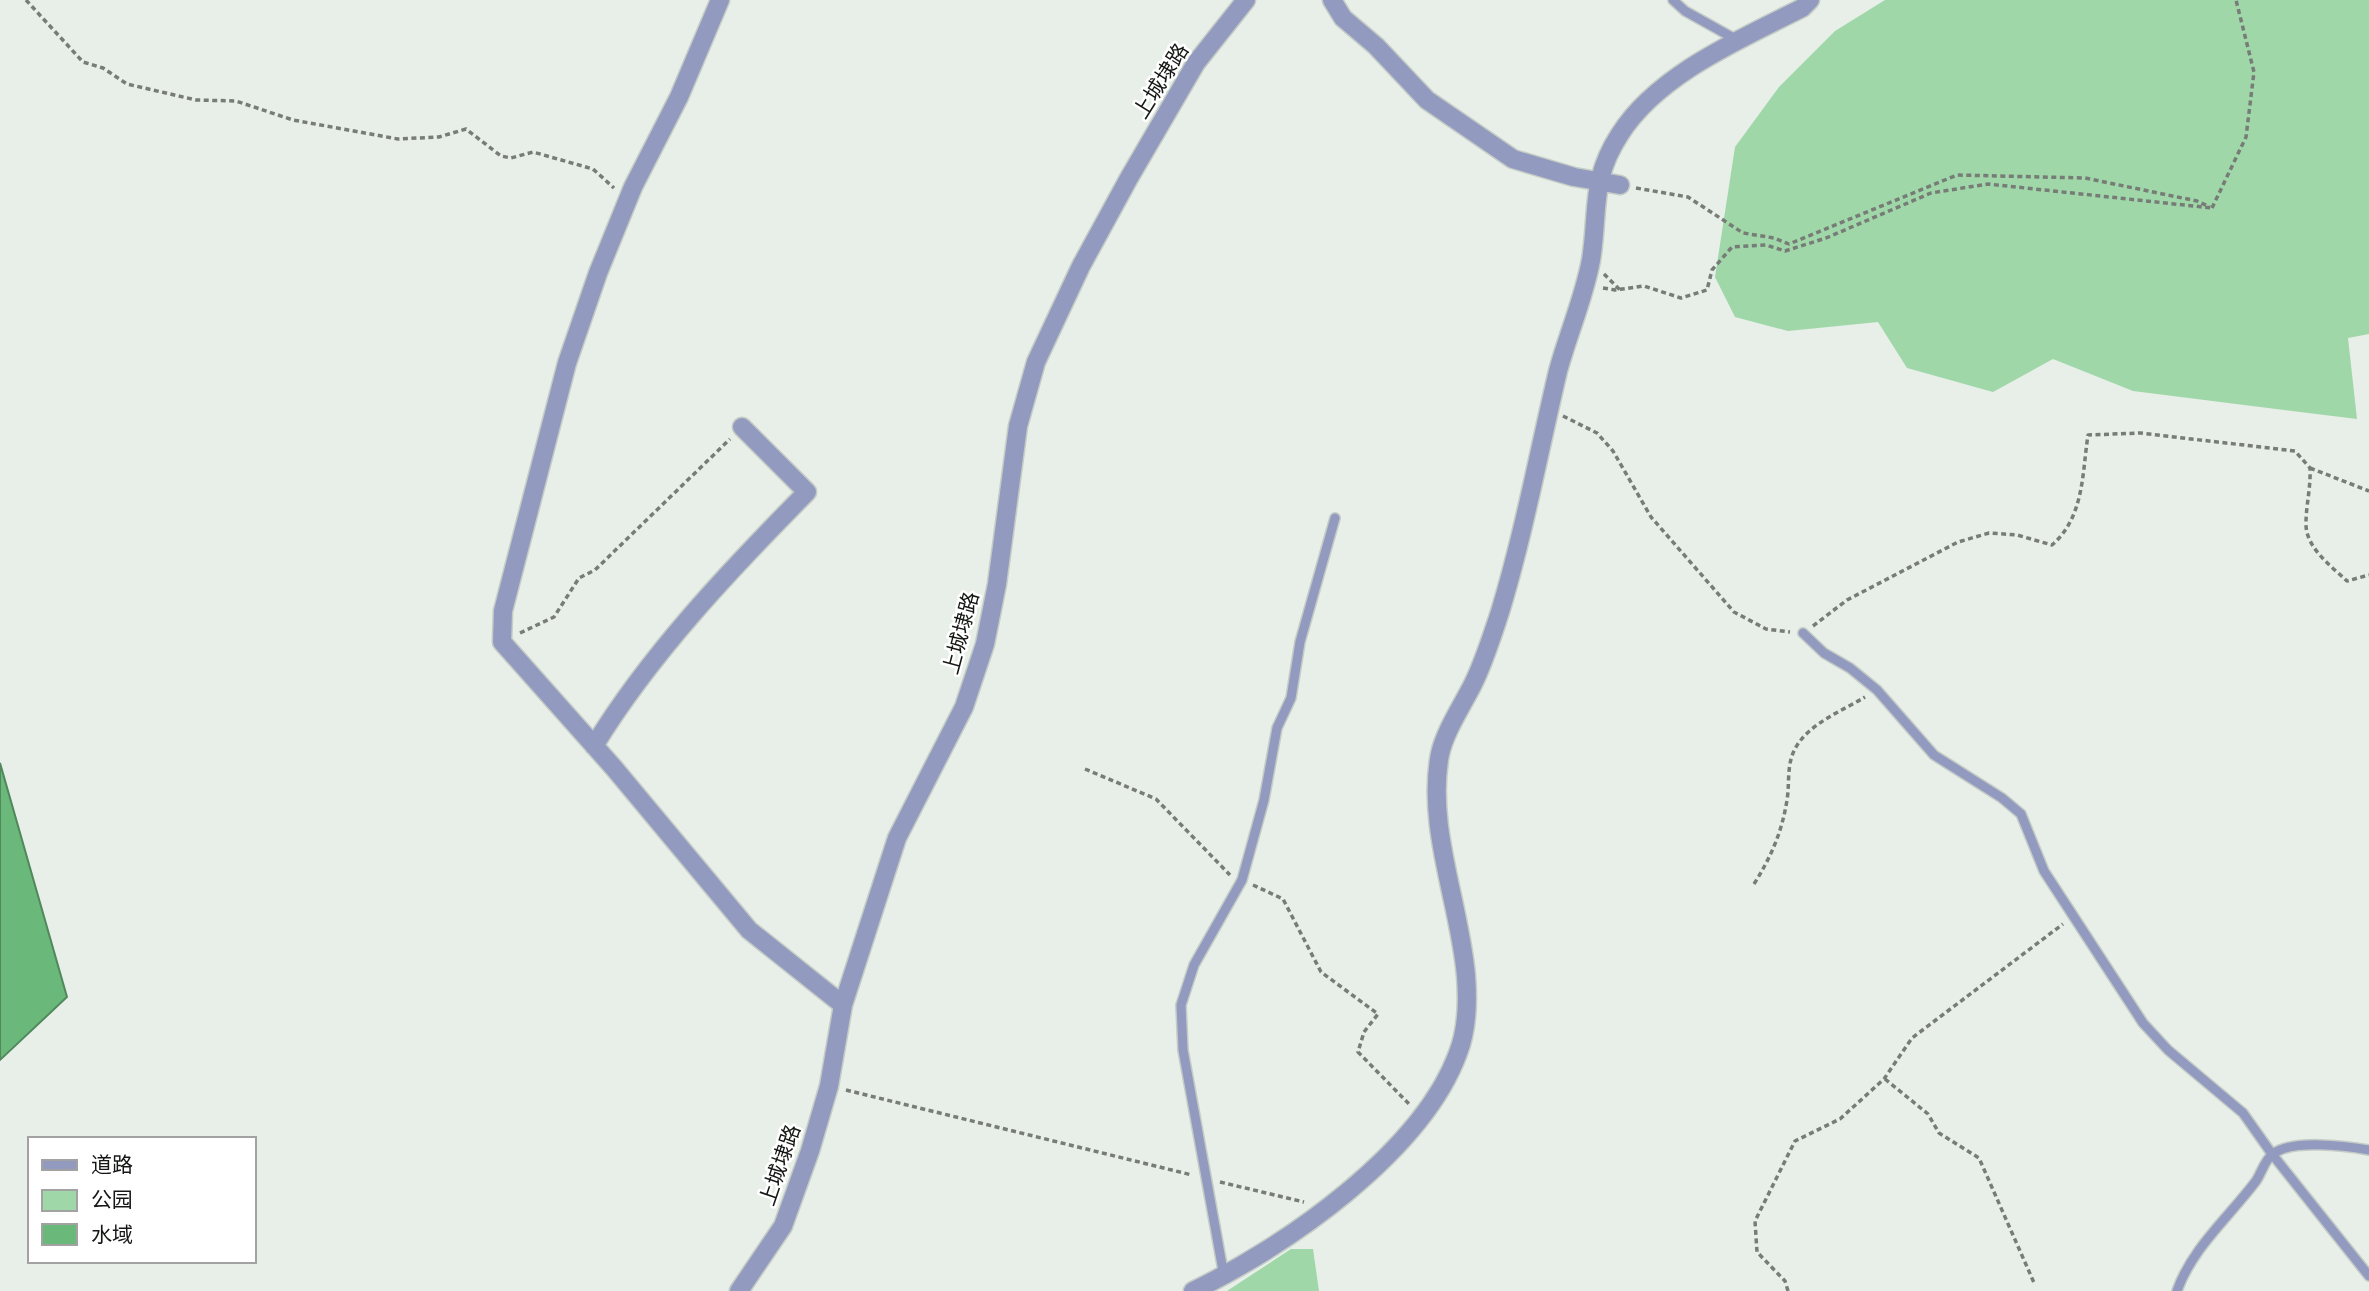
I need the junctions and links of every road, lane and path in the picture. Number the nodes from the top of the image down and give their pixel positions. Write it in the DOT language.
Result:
graph roads {
  1 [pos="26,0"];
  2 [pos="720,0"];
  3 [pos="1246,0"];
  4 [pos="1332,0"];
  5 [pos="1673,0"];
  6 [pos="1810,0"];
  7 [pos="2236,0"];
  8 [pos="1738,41"];
  9 [pos="1597,180"];
  10 [pos="1620,185"];
  11 [pos="628,200"];
  12 [pos="2212,208"];
  13 [pos="1585,284"];
  14 [pos="1550,409"];
  15 [pos="742,427"];
  16 [pos="2310,468"];
  17 [pos="2369,491"];
  18 [pos="1335,518"];
  19 [pos="2369,575"];
  20 [pos="1803,633"];
  21 [pos="502,642"];
  22 [pos="1877,690"];
  23 [pos="594,746"];
  24 [pos="1085,769"];
  25 [pos="1242,880"];
  26 [pos="1754,884"];
  27 [pos="2073,917"];
  28 [pos="843,1005"];
  29 [pos="1884,1079"];
  30 [pos="829,1086"];
  31 [pos="1421,1116"];
  32 [pos="2369,1150"];
  33 [pos="2272,1154"];
  34 [pos="1206,1178"];
  35 [pos="1326,1208"];
  36 [pos="1224,1276"];
  37 [pos="2369,1276"];
  38 [pos="2035,1285"];
  39 [pos="739,1291"];
  40 [pos="1193,1291"];
  41 [pos="1788,1291"];
  42 [pos="2177,1291"];
  1 -- 11 [label="path"];
  2 -- 11 [label="street"];
  3 -- 28 [label="street, 上城埭路"];
  4 -- 9 [label="street"];
  5 -- 8 [label="lane"];
  6 -- 8 [label="street"];
  7 -- 12 [label="path"];
  8 -- 9 [label="street"];
  9 -- 10 [label="street"];
  9 -- 13 [label="street"];
  10 -- 12 [label="path"];
  11 -- 21 [label="street"];
  12 -- 13 [label="path"];
  13 -- 14 [label="street"];
  14 -- 20 [label="path"];
  14 -- 31 [label="street"];
  15 -- 21 [label="path"];
  15 -- 23 [label="street"];
  16 -- 17 [label="path"];
  16 -- 19 [label="path"];
  16 -- 20 [label="path"];
  18 -- 25 [label="lane"];
  20 -- 22 [label="lane"];
  21 -- 23 [label="street"];
  22 -- 26 [label="path"];
  22 -- 27 [label="lane"];
  23 -- 28 [label="street"];
  24 -- 25 [label="path"];
  25 -- 31 [label="path"];
  25 -- 34 [label="lane"];
  27 -- 29 [label="path"];
  27 -- 33 [label="lane"];
  28 -- 30 [label="street, 上城埭路"];
  29 -- 38 [label="path"];
  29 -- 41 [label="path"];
  30 -- 34 [label="path"];
  30 -- 39 [label="street, 上城埭路"];
  31 -- 35 [label="street"];
  32 -- 33 [label="lane"];
  33 -- 37 [label="lane"];
  33 -- 42 [label="lane"];
  34 -- 35 [label="path"];
  34 -- 36 [label="lane"];
  35 -- 36 [label="street"];
  36 -- 40 [label="street"];
}
